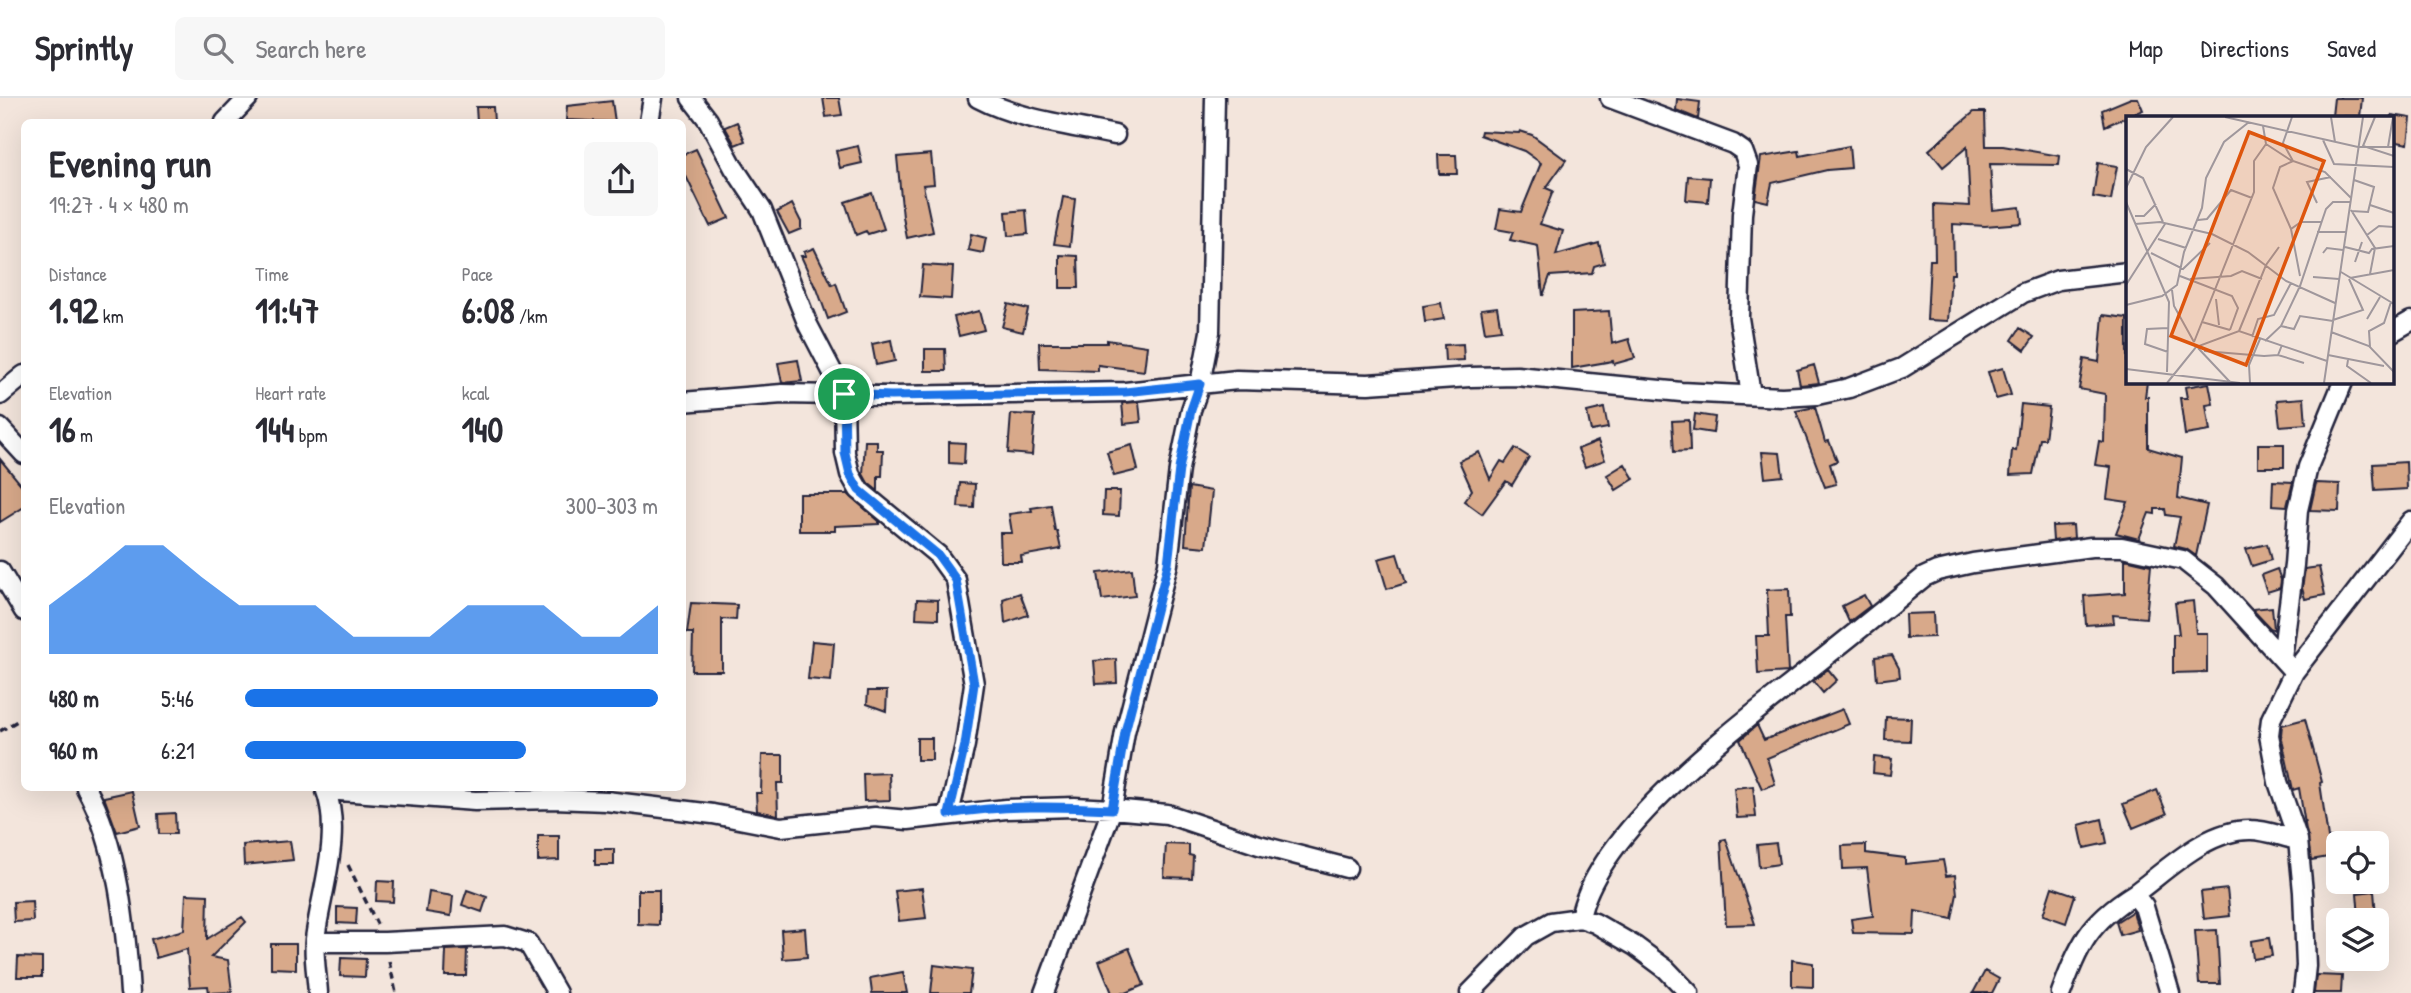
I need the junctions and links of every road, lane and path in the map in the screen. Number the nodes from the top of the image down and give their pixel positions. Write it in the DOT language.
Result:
graph roads {
  1 [pos="248,98"];
  2 [pos="653,98"];
  3 [pos="691,98"];
  4 [pos="978,98"];
  5 [pos="1215,98"];
  6 [pos="1610,98"];
  7 [pos="228,119"];
  8 [pos="650,119"];
  9 [pos="1115,135"];
  10 [pos="2126,272"];
  11 [pos="2411,321"];
  12 [pos="2394,331"];
  13 [pos="21,378"];
  14 [pos="2343,383"];
  15 [pos="1200,384"];
  16 [pos="844,394"];
  17 [pos="0,395"];
  18 [pos="1751,395"];
  19 [pos="686,402"];
  20 [pos="0,428"];
  21 [pos="21,451"];
  22 [pos="2411,522"];
  23 [pos="0,571"];
  24 [pos="21,606"];
  25 [pos="2282,658"];
  26 [pos="2294,672"];
  27 [pos="21,719"];
  28 [pos="0,731"];
  29 [pos="88,791"];
  30 [pos="326,791"];
  31 [pos="353,791"];
  32 [pos="1112,809"];
  33 [pos="949,814"];
  34 [pos="2298,840"];
  35 [pos="346,860"];
  36 [pos="1347,868"];
  37 [pos="2134,894"];
  38 [pos="1580,918"];
  39 [pos="315,942"];
  40 [pos="385,942"];
  41 [pos="130,993"];
  42 [pos="318,993"];
  43 [pos="396,993"];
  44 [pos="557,993"];
  45 [pos="1044,993"];
  46 [pos="1470,993"];
  47 [pos="1689,993"];
  48 [pos="2061,993"];
  49 [pos="2170,993"];
  50 [pos="2303,993"];
  1 -- 7 [label="street"];
  2 -- 8 [label="street"];
  3 -- 16 [label="street"];
  4 -- 9 [label="street"];
  5 -- 15 [label="street"];
  6 -- 18 [label="street"];
  10 -- 18 [label="street"];
  11 -- 12 [label="street"];
  13 -- 17 [label="street"];
  14 -- 25 [label="street"];
  15 -- 16 [label="street"];
  15 -- 18 [label="street"];
  15 -- 32 [label="street"];
  16 -- 19 [label="street"];
  16 -- 33 [label="street"];
  20 -- 21 [label="street"];
  22 -- 26 [label="street"];
  23 -- 24 [label="street"];
  25 -- 26 [label="street"];
  25 -- 38 [label="street"];
  26 -- 34 [label="street"];
  27 -- 28 [label="path"];
  29 -- 41 [label="street"];
  30 -- 39 [label="street"];
  31 -- 33 [label="street"];
  32 -- 33 [label="street"];
  32 -- 36 [label="street"];
  32 -- 45 [label="street"];
  34 -- 37 [label="street"];
  34 -- 50 [label="street"];
  35 -- 40 [label="path"];
  37 -- 48 [label="street"];
  37 -- 49 [label="street"];
  38 -- 46 [label="street"];
  38 -- 47 [label="street"];
  39 -- 40 [label="street"];
  39 -- 42 [label="street"];
  40 -- 43 [label="path"];
  40 -- 44 [label="street"];
}
